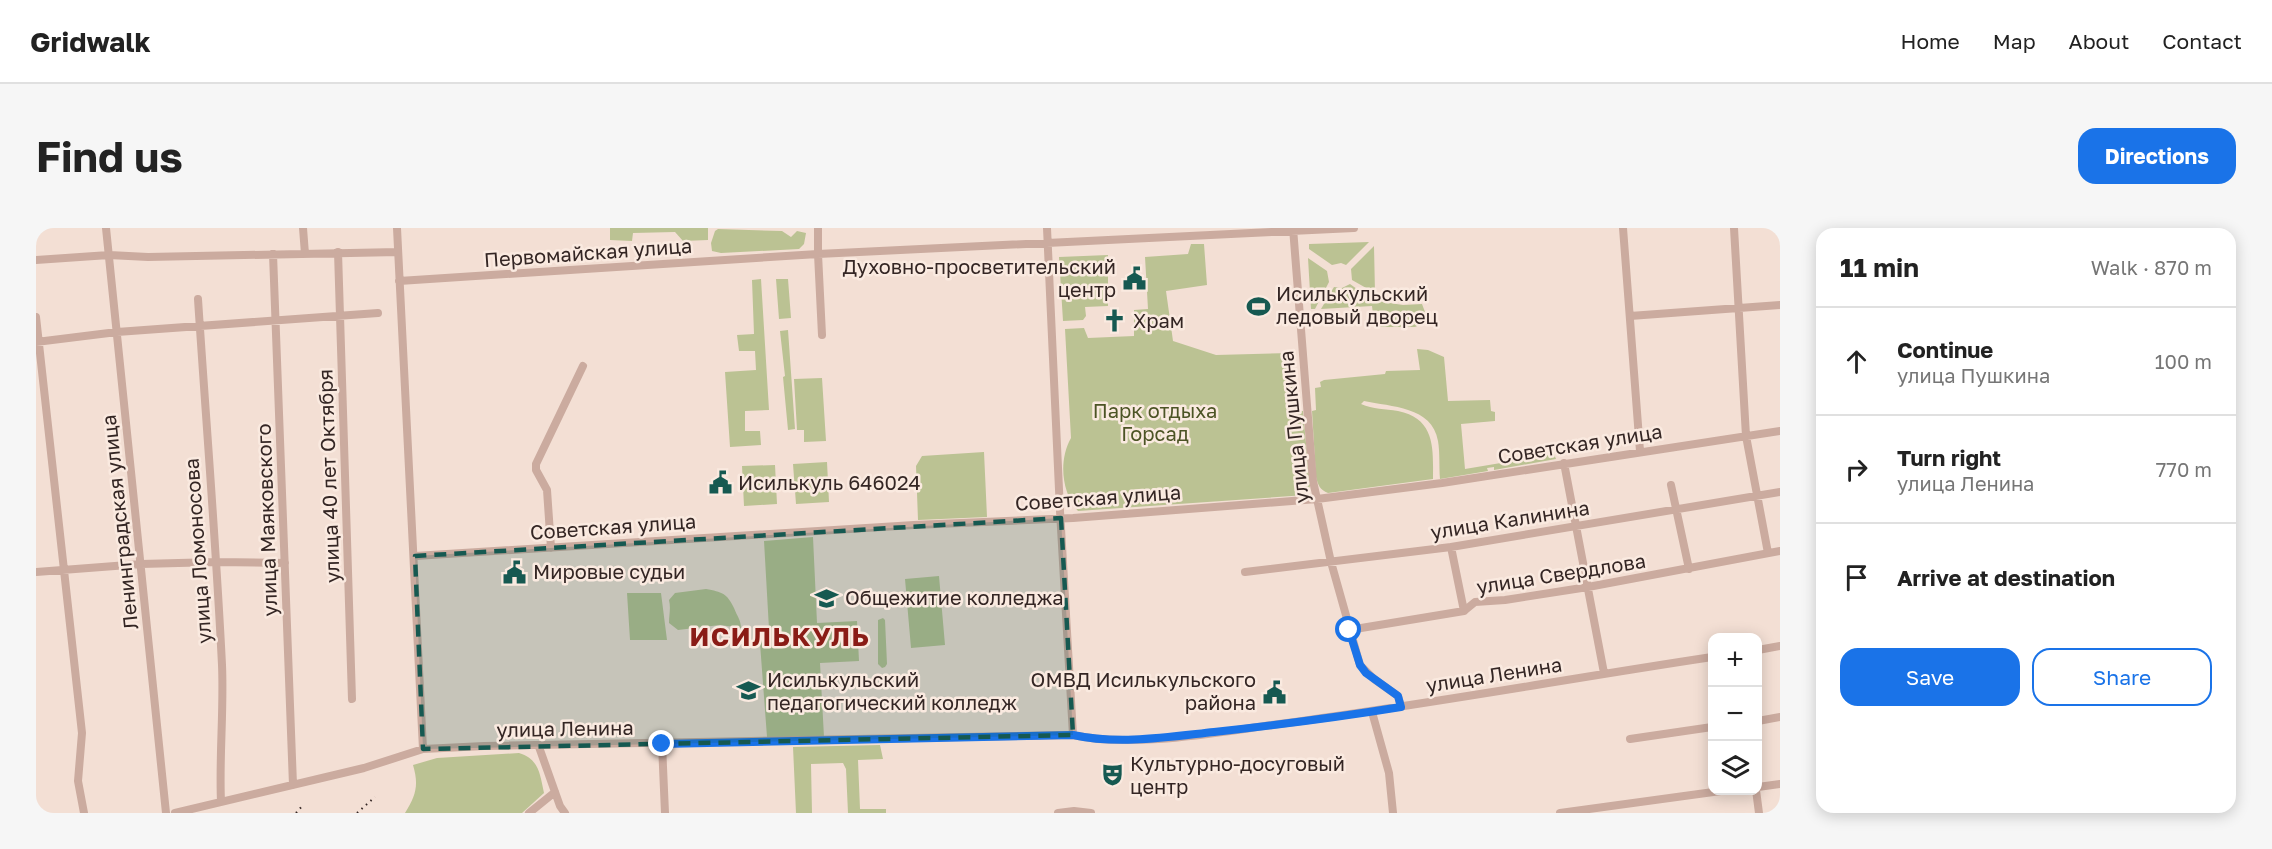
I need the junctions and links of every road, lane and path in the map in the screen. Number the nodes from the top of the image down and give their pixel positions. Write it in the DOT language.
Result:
graph roads {
  1 [pos="106,228"];
  2 [pos="303,228"];
  3 [pos="397,228"];
  4 [pos="818,228"];
  5 [pos="1047,228"];
  6 [pos="1354,228"];
  7 [pos="1623,228"];
  8 [pos="1734,228"];
  9 [pos="1293,230"];
  10 [pos="1219,231"];
  11 [pos="1047,241"];
  12 [pos="338,252"];
  13 [pos="398,252"];
  14 [pos="273,254"];
  15 [pos="305,254"];
  16 [pos="818,254"];
  17 [pos="109,255"];
  18 [pos="36,260"];
  19 [pos="399,281"];
  20 [pos="198,299"];
  21 [pos="1780,305"];
  22 [pos="1740,308"];
  23 [pos="378,313"];
  24 [pos="340,315"];
  25 [pos="1630,316"];
  26 [pos="36,317"];
  27 [pos="276,321"];
  28 [pos="200,327"];
  29 [pos="117,332"];
  30 [pos="822,335"];
  31 [pos="37,342"];
  32 [pos="583,366"];
  33 [pos="1780,431"];
  34 [pos="1746,436"];
  35 [pos="1640,451"];
  36 [pos="1564,463"];
  37 [pos="1671,485"];
  38 [pos="1780,492"];
  39 [pos="1758,496"];
  40 [pos="1317,499"];
  41 [pos="1676,510"];
  42 [pos="1061,518"];
  43 [pos="1576,526"];
  44 [pos="1451,547"];
  45 [pos="551,548"];
  46 [pos="1780,551"];
  47 [pos="1768,553"];
  48 [pos="415,556"];
  49 [pos="216,562"];
  50 [pos="1331,562"];
  51 [pos="285,563"];
  52 [pos="141,564"];
  53 [pos="1689,569"];
  54 [pos="65,571"];
  55 [pos="36,572"];
  56 [pos="1245,572"];
  57 [pos="1588,587"];
  58 [pos="1464,611"];
  59 [pos="1349,630"];
  60 [pos="1780,646"];
  61 [pos="1762,649"];
  62 [pos="1708,658"];
  63 [pos="1604,673"];
  64 [pos="352,699"];
  65 [pos="1401,707"];
  66 [pos="1372,712"];
  67 [pos="1780,717"];
  68 [pos="1762,720"];
  69 [pos="1708,728"];
  70 [pos="1073,735"];
  71 [pos="1630,739"];
  72 [pos="662,744"];
  73 [pos="539,747"];
  74 [pos="423,749"];
  75 [pos="1780,784"];
  76 [pos="293,785"];
  77 [pos="1762,788"];
  78 [pos="555,792"];
  79 [pos="1708,793"];
  80 [pos="1758,795"];
  81 [pos="221,802"];
  82 [pos="84,813"];
  83 [pos="166,813"];
  84 [pos="175,813"];
  85 [pos="529,813"];
  86 [pos="565,813"];
  87 [pos="665,813"];
  88 [pos="1058,813"];
  89 [pos="1091,813"];
  90 [pos="1393,813"];
  91 [pos="1560,813"];
  92 [pos="1759,813"];
  1 -- 17 [label="street, Ленинградская улица"];
  2 -- 15 [label="street"];
  3 -- 13 [label="street"];
  4 -- 16 [label="street"];
  5 -- 11 [label="street"];
  6 -- 9 [label="street, Первомайская улица"];
  7 -- 25 [label="street"];
  8 -- 22 [label="street"];
  9 -- 10 [label="street, Первомайская улица"];
  9 -- 40 [label="street, улица Пушкина"];
  10 -- 11 [label="street, Первомайская улица"];
  11 -- 16 [label="street, Первомайская улица"];
  11 -- 42 [label="street"];
  12 -- 13 [label="street"];
  12 -- 15 [label="street"];
  12 -- 24 [label="street, улица 40 лет Октября"];
  13 -- 19 [label="street"];
  14 -- 15 [label="street"];
  14 -- 17 [label="street"];
  14 -- 27 [label="street, улица Маяковского"];
  16 -- 19 [label="street, Первомайская улица"];
  16 -- 30 [label="street"];
  17 -- 18 [label="street"];
  17 -- 29 [label="street, Ленинградская улица"];
  19 -- 48 [label="street"];
  20 -- 28 [label="street, улица Ломоносова"];
  21 -- 22 [label="street"];
  22 -- 25 [label="street"];
  22 -- 34 [label="street"];
  23 -- 24 [label="street"];
  24 -- 27 [label="street"];
  24 -- 64 [label="street, улица 40 лет Октября"];
  25 -- 35 [label="street"];
  26 -- 31 [label="street"];
  27 -- 28 [label="street"];
  27 -- 51 [label="street, улица Маяковского"];
  28 -- 29 [label="street"];
  28 -- 49 [label="street, улица Ломоносова"];
  29 -- 31 [label="street"];
  29 -- 52 [label="street, Ленинградская улица"];
  31 -- 54 [label="street"];
  32 -- 45 [label="street"];
  33 -- 34 [label="street, Советская улица"];
  34 -- 35 [label="street, Советская улица"];
  34 -- 39 [label="street"];
  35 -- 36 [label="street, Советская улица"];
  36 -- 40 [label="street, Советская улица"];
  36 -- 43 [label="street"];
  37 -- 41 [label="street"];
  38 -- 39 [label="street, улица Калинина"];
  39 -- 41 [label="street, улица Калинина"];
  39 -- 47 [label="street"];
  40 -- 42 [label="street, Советская улица"];
  40 -- 50 [label="street, улица Пушкина"];
  41 -- 43 [label="street, улица Калинина"];
  41 -- 53 [label="street"];
  42 -- 45 [label="street, Советская улица"];
  42 -- 70 [label="street"];
  43 -- 44 [label="street, улица Калинина"];
  43 -- 57 [label="street"];
  44 -- 50 [label="street, улица Калинина"];
  44 -- 58 [label="street"];
  45 -- 48 [label="street, Советская улица"];
  46 -- 47 [label="street, улица Свердлова"];
  47 -- 53 [label="street, улица Свердлова"];
  48 -- 74 [label="street"];
  49 -- 51 [label="street"];
  49 -- 52 [label="street"];
  49 -- 81 [label="street, улица Ломоносова"];
  50 -- 56 [label="street, улица Калинина"];
  50 -- 59 [label="street, улица Пушкина"];
  51 -- 76 [label="street, улица Маяковского"];
  52 -- 54 [label="street"];
  52 -- 83 [label="street, Ленинградская улица"];
  53 -- 57 [label="street, улица Свердлова"];
  54 -- 55 [label="street"];
  54 -- 82 [label="street"];
  57 -- 58 [label="street, улица Свердлова"];
  57 -- 63 [label="street"];
  58 -- 59 [label="street, улица Свердлова"];
  59 -- 65 [label="street, улица Пушкина"];
  60 -- 61 [label="street"];
  62 -- 63 [label="street, улица Ленина"];
  63 -- 65 [label="street, улица Ленина"];
  65 -- 66 [label="street, улица Ленина"];
  66 -- 70 [label="street, улица Ленина"];
  66 -- 90 [label="street"];
  67 -- 68 [label="street"];
  69 -- 71 [label="street"];
  70 -- 72 [label="street, улица Ленина"];
  72 -- 73 [label="street, улица Ленина"];
  72 -- 87 [label="street"];
  73 -- 74 [label="street, улица Ленина"];
  73 -- 78 [label="street"];
  74 -- 76 [label="street, улица Ленина"];
  75 -- 77 [label="street"];
  76 -- 81 [label="street, улица Ленина"];
  78 -- 85 [label="street"];
  78 -- 86 [label="street"];
  79 -- 91 [label="street"];
  80 -- 92 [label="street"];
  81 -- 84 [label="street, улица Ленина"];
  88 -- 89 [label="street"];
}
